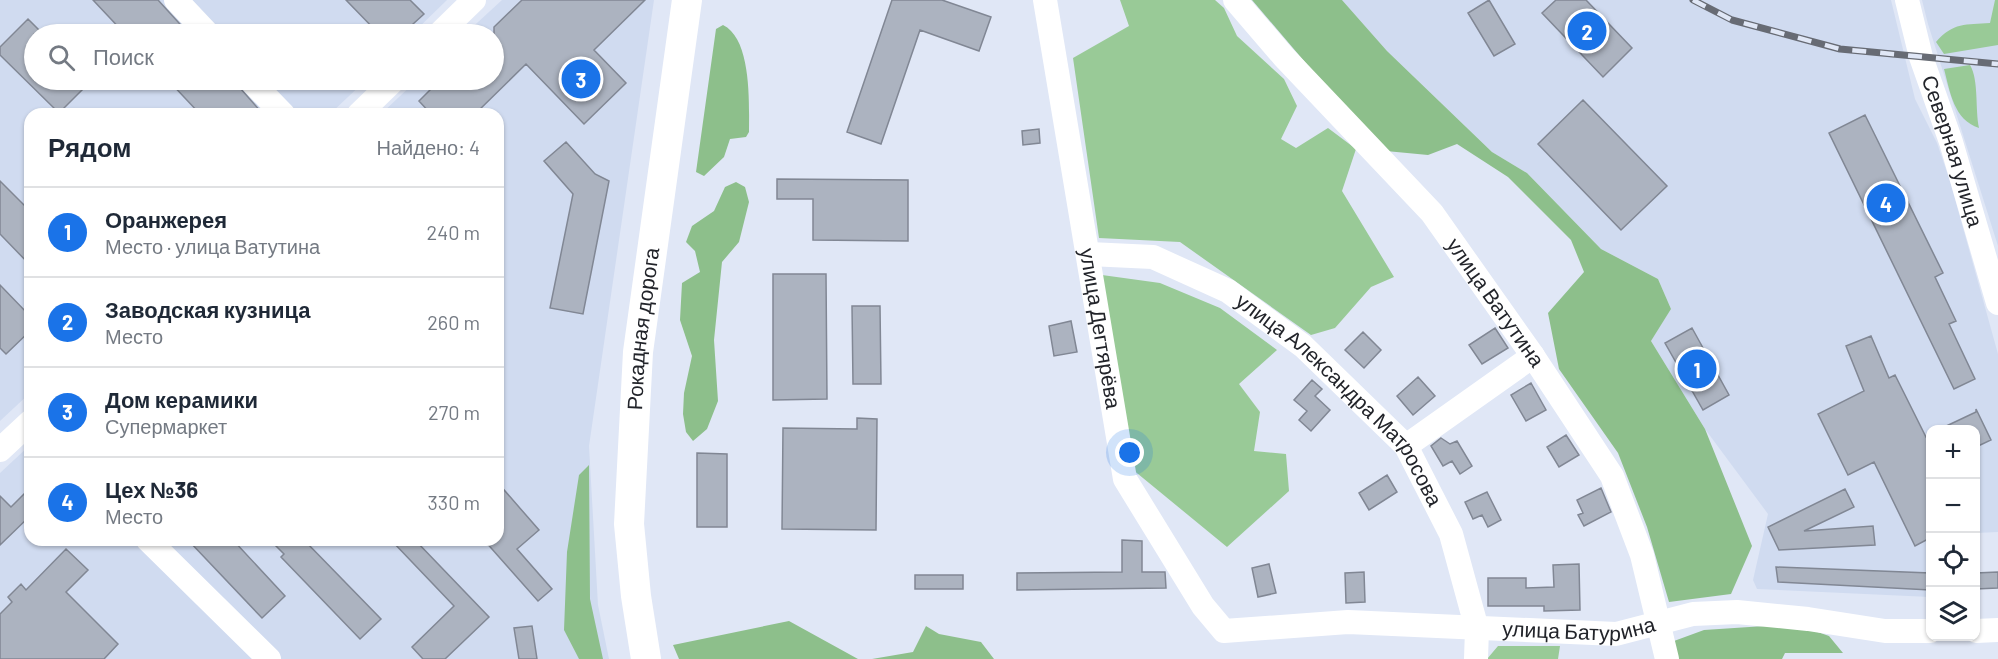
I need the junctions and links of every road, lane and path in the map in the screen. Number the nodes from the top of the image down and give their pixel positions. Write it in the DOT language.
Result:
graph roads {
  1 [pos="176,0"];
  2 [pos="474,0"];
  3 [pos="687,0"];
  4 [pos="1045,0"];
  5 [pos="1235,0"];
  6 [pos="1906,0"];
  7 [pos="199,24"];
  8 [pos="449,24"];
  9 [pos="260,90"];
  10 [pos="383,90"];
  11 [pos="277,108"];
  12 [pos="364,108"];
  13 [pos="1089,254"];
  14 [pos="1998,303"];
  15 [pos="1533,356"];
  16 [pos="24,428"];
  17 [pos="1406,446"];
  18 [pos="0,450"];
  19 [pos="154,546"];
  20 [pos="1657,624"];
  21 [pos="1477,629"];
  22 [pos="1998,630"];
  23 [pos="1224,631"];
  24 [pos="1926,631"];
  25 [pos="1980,631"];
  26 [pos="269,659"];
  27 [pos="646,659"];
  28 [pos="1476,659"];
  29 [pos="1667,659"];
  1 -- 7 [label="street"];
  2 -- 8 [label="street"];
  3 -- 27 [label="main road, Рокадная дорога"];
  4 -- 13 [label="street, улица Дегтярёва"];
  5 -- 15 [label="street, улица Ватутина"];
  6 -- 14 [label="street, Северная улица"];
  9 -- 11 [label="street"];
  10 -- 12 [label="street"];
  13 -- 17 [label="street, улица Александра Матросова"];
  13 -- 23 [label="street, улица Дегтярёва"];
  15 -- 17 [label="street"];
  15 -- 20 [label="street, улица Ватутина"];
  16 -- 18 [label="street"];
  17 -- 21 [label="street, улица Александра Матросова"];
  19 -- 26 [label="street"];
  20 -- 21 [label="street, улица Батурина"];
  20 -- 24 [label="street, улица Батурина"];
  20 -- 29 [label="street, улица Ватутина"];
  21 -- 23 [label="street, улица Батурина"];
  21 -- 28 [label="street, улица Александра Матросова"];
  22 -- 25 [label="street"];
}
